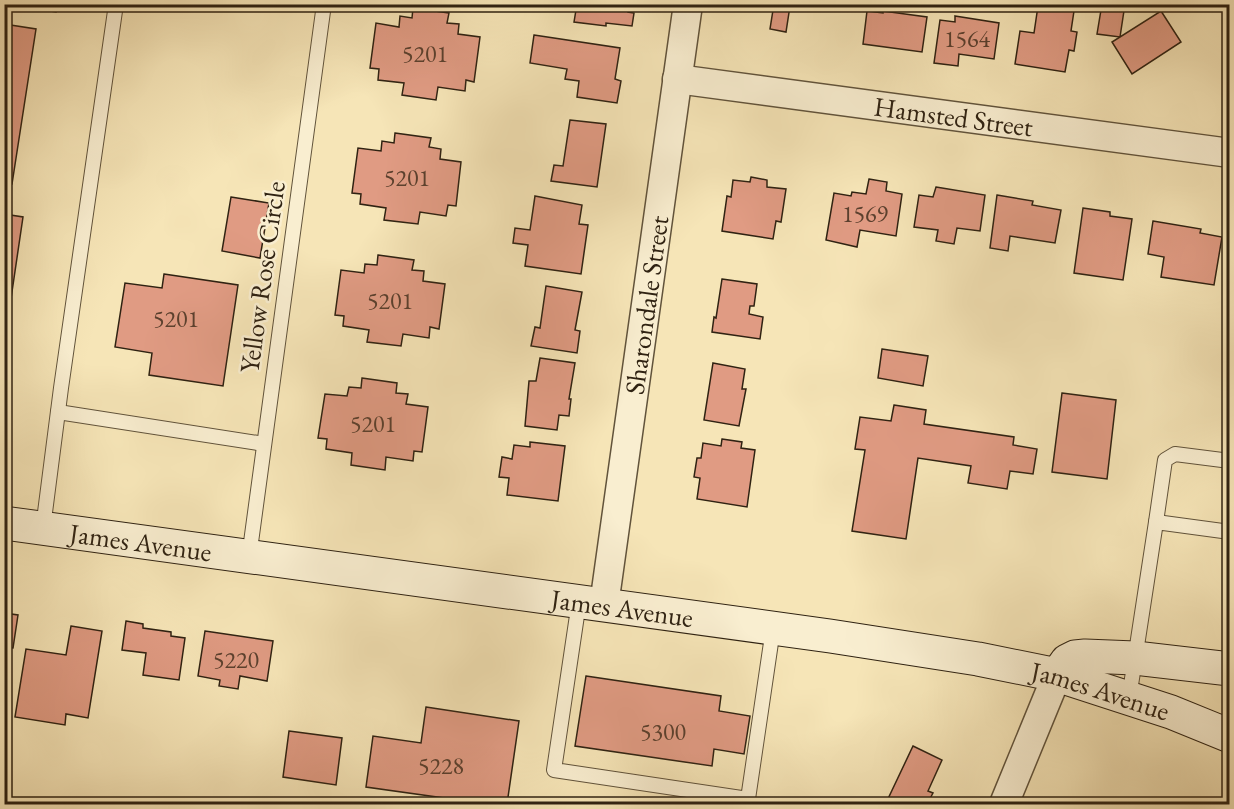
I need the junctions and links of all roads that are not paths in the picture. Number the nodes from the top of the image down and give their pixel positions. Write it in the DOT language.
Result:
graph roads {
  1 [pos="116,4"];
  2 [pos="324,4"];
  3 [pos="688,4"];
  4 [pos="677,79"];
  5 [pos="1229,149"];
  6 [pos="58,412"];
  7 [pos="264,444"];
  8 [pos="1230,461"];
  9 [pos="1156,522"];
  10 [pos="4,523"];
  11 [pos="43,529"];
  12 [pos="1230,532"];
  13 [pos="249,557"];
  14 [pos="592,604"];
  15 [pos="773,629"];
  16 [pos="1135,658"];
  17 [pos="1230,669"];
  18 [pos="1057,675"];
  19 [pos="1129,698"];
  20 [pos="1230,736"];
  21 [pos="1004,804"];
  1 -- 6 [label="lane"];
  2 -- 7 [label="lane, Yellow Rose Circle"];
  3 -- 4 [label="street, Sharondale Street"];
  4 -- 5 [label="street, Hamsted Street"];
  4 -- 14 [label="street, Sharondale Street"];
  6 -- 7 [label="lane"];
  6 -- 11 [label="lane"];
  7 -- 13 [label="lane, Yellow Rose Circle"];
  8 -- 9 [label="lane"];
  9 -- 12 [label="lane"];
  9 -- 16 [label="lane"];
  10 -- 11 [label="main road, James Avenue"];
  11 -- 13 [label="main road, James Avenue"];
  13 -- 14 [label="main road, James Avenue"];
  14 -- 15 [label="main road, James Avenue"];
  14 -- 15 [label="lane"];
  15 -- 18 [label="main road, James Avenue"];
  16 -- 17 [label="main road"];
  16 -- 18 [label="main road"];
  16 -- 19 [label="lane"];
  18 -- 19 [label="main road, James Avenue"];
  18 -- 21 [label="street"];
  19 -- 20 [label="main road, James Avenue"];
}
